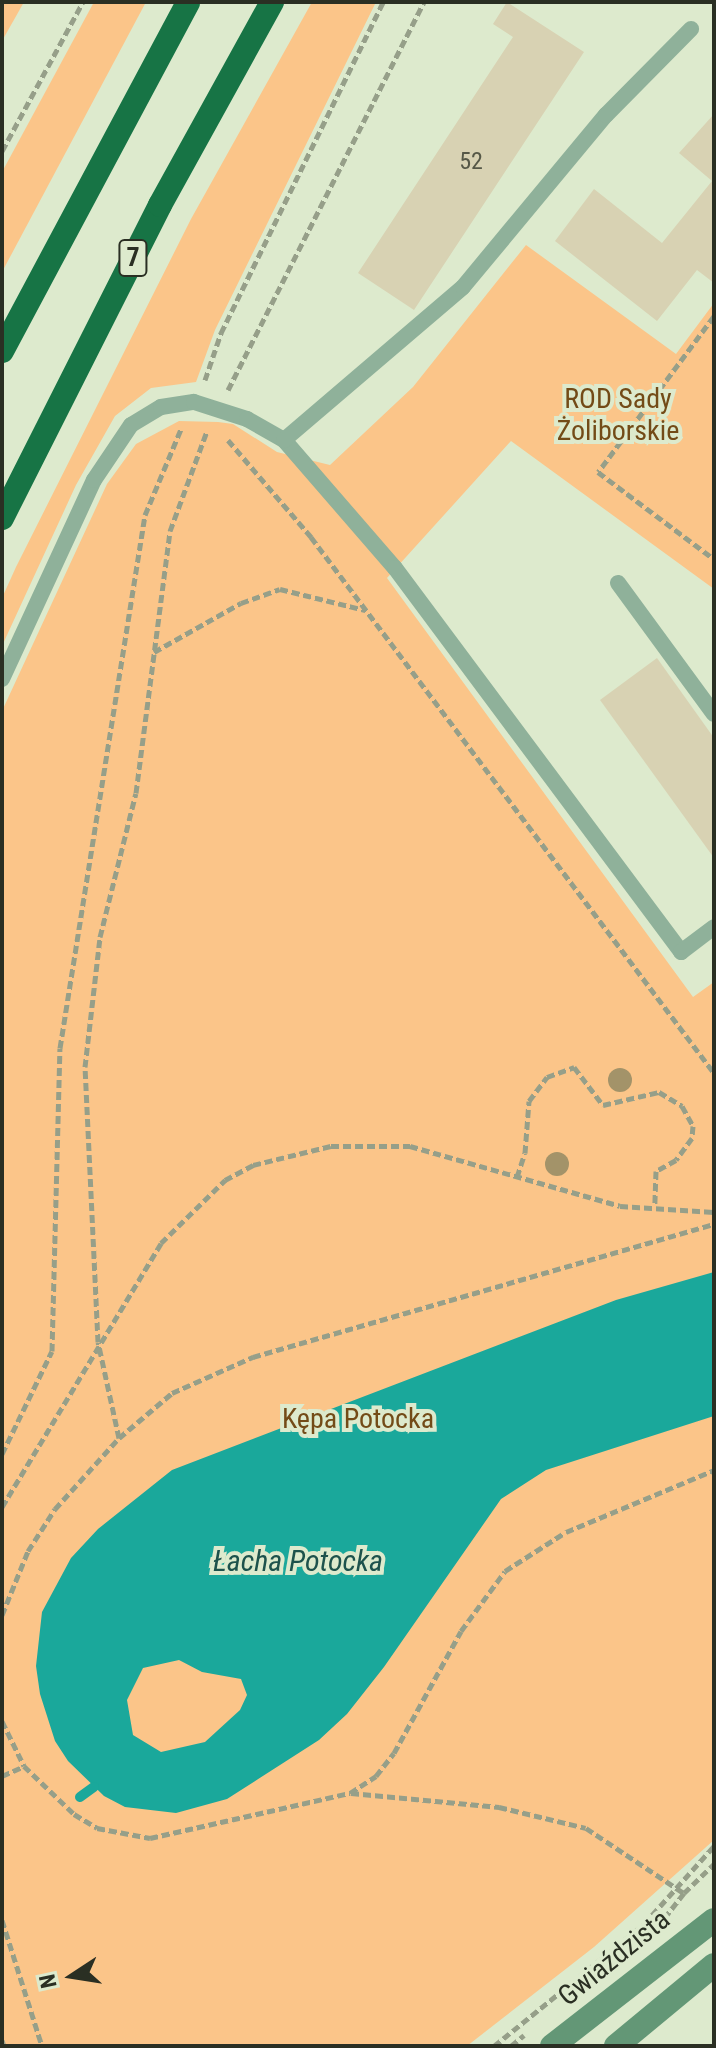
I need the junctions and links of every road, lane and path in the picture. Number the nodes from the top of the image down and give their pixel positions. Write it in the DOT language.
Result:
graph roads {
  1 [pos="83,2"];
  2 [pos="188,2"];
  3 [pos="272,2"];
  4 [pos="383,2"];
  5 [pos="424,2"];
  6 [pos="691,29"];
  7 [pos="2,151"];
  8 [pos="714,316"];
  9 [pos="2,351"];
  10 [pos="194,402"];
  11 [pos="218,407"];
  12 [pos="284,440"];
  13 [pos="2,518"];
  14 [pos="714,559"];
  15 [pos="618,583"];
  16 [pos="366,610"];
  17 [pos="154,652"];
  18 [pos="2,679"];
  19 [pos="714,714"];
  20 [pos="714,927"];
  21 [pos="714,1073"];
  22 [pos="517,1177"];
  23 [pos="655,1205"];
  24 [pos="714,1212"];
  25 [pos="714,1224"];
  26 [pos="98,1342"];
  27 [pos="119,1438"];
  28 [pos="2,1454"];
  29 [pos="714,1470"];
  30 [pos="2,1507"];
  31 [pos="2,1615"];
  32 [pos="2,1721"];
  33 [pos="24,1766"];
  34 [pos="2,1776"];
  35 [pos="350,1793"];
  36 [pos="714,1846"];
  37 [pos="714,1864"];
  38 [pos="675,1887"];
  39 [pos="684,1893"];
  40 [pos="2,1920"];
  41 [pos="714,1920"];
  42 [pos="714,1965"];
  43 [pos="2,2040"];
  44 [pos="4,2046"];
  45 [pos="42,2046"];
  46 [pos="494,2046"];
  47 [pos="552,2046"];
  48 [pos="616,2046"];
  1 -- 7 [label="path"];
  2 -- 9 [label="highway"];
  3 -- 13 [label="highway, 7"];
  4 -- 10 [label="path"];
  5 -- 11 [label="path"];
  6 -- 12 [label="lane"];
  8 -- 14 [label="path"];
  10 -- 11 [label="lane"];
  10 -- 18 [label="lane"];
  10 -- 28 [label="path"];
  11 -- 12 [label="lane"];
  12 -- 20 [label="lane"];
  15 -- 19 [label="lane"];
  16 -- 17 [label="path"];
  16 -- 17 [label="path"];
  16 -- 21 [label="path"];
  17 -- 26 [label="path"];
  22 -- 23 [label="path"];
  22 -- 23 [label="path"];
  22 -- 26 [label="path"];
  23 -- 24 [label="path"];
  25 -- 27 [label="path"];
  26 -- 27 [label="path"];
  26 -- 30 [label="path"];
  27 -- 31 [label="path"];
  29 -- 35 [label="path"];
  32 -- 33 [label="path"];
  33 -- 34 [label="path"];
  33 -- 35 [label="path"];
  35 -- 38 [label="path"];
  36 -- 38 [label="path"];
  37 -- 39 [label="path"];
  38 -- 46 [label="path"];
  40 -- 45 [label="path"];
  41 -- 47 [label="street, Gwiaździsta"];
  42 -- 48 [label="street"];
  43 -- 44 [label="path"];
}
